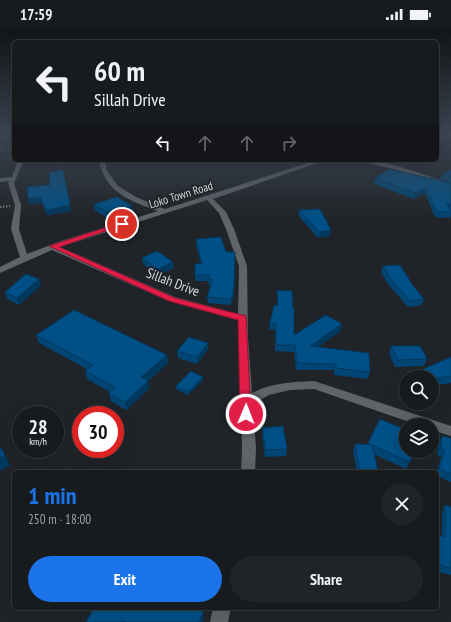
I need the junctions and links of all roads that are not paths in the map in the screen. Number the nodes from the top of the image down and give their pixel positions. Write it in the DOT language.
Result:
graph roads {
  1 [pos="20,163"];
  2 [pos="102,163"];
  3 [pos="315,163"];
  4 [pos="371,163"];
  5 [pos="14,179"];
  6 [pos="0,180"];
  7 [pos="451,186"];
  8 [pos="209,198"];
  9 [pos="164,212"];
  10 [pos="53,246"];
  11 [pos="24,257"];
  12 [pos="0,270"];
  13 [pos="243,318"];
  14 [pos="246,402"];
  15 [pos="451,430"];
  16 [pos="248,470"];
  17 [pos="222,610"];
  18 [pos="219,622"];
  1 -- 5 [label="street"];
  2 -- 9 [label="street"];
  3 -- 8 [label="street, Loko Town Road"];
  4 -- 7 [label="street"];
  5 -- 6 [label="street"];
  5 -- 11 [label="street"];
  8 -- 9 [label="street, Loko Town Road"];
  8 -- 13 [label="street"];
  9 -- 10 [label="street, Loko Town Road"];
  10 -- 11 [label="street, Loko Town Road"];
  10 -- 13 [label="street, Sillah Drive"];
  11 -- 12 [label="street, Loko Town Road"];
  13 -- 14 [label="street"];
  14 -- 15 [label="street"];
  14 -- 16 [label="street"];
  17 -- 18 [label="street"];
}
